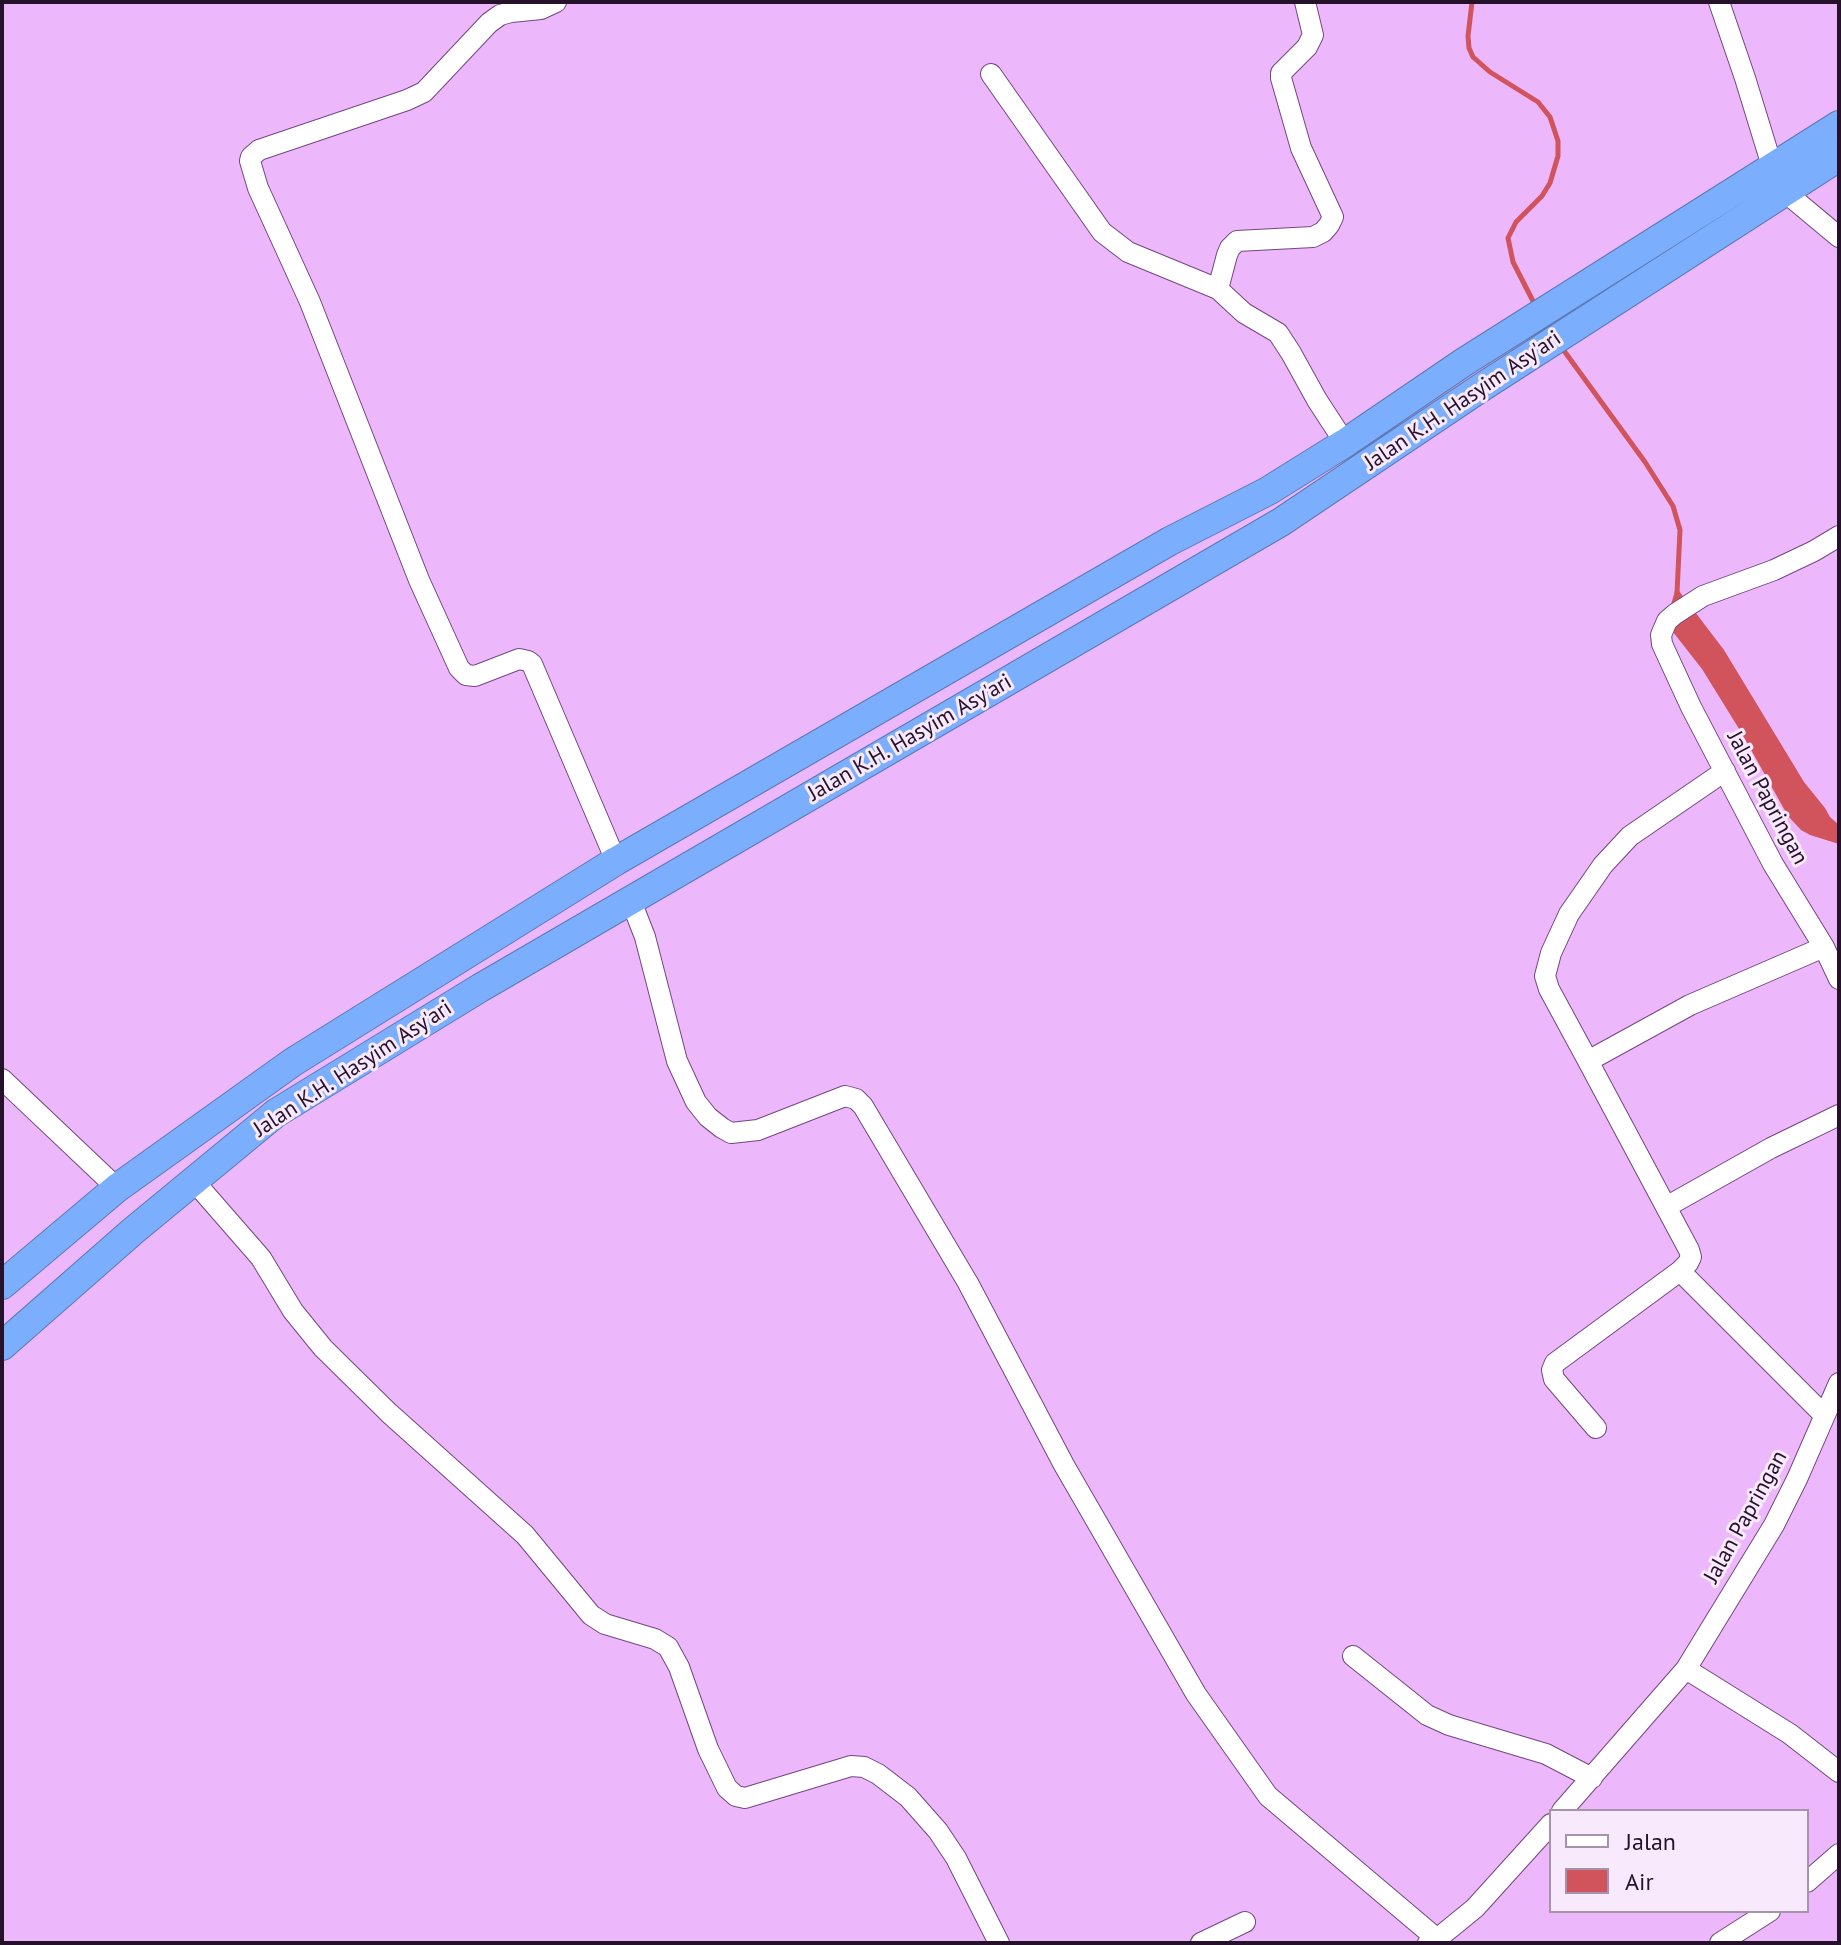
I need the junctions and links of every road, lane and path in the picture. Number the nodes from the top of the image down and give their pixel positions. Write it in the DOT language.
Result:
graph roads {
  1 [pos="556,2"];
  2 [pos="1305,2"];
  3 [pos="1719,2"];
  4 [pos="991,74"];
  5 [pos="1839,125"];
  6 [pos="1839,157"];
  7 [pos="1768,168"];
  8 [pos="1782,194"];
  9 [pos="1839,237"];
  10 [pos="1218,289"];
  11 [pos="1345,443"];
  12 [pos="1839,536"];
  13 [pos="947,716"];
  14 [pos="1725,771"];
  15 [pos="769,772"];
  16 [pos="734,841"];
  17 [pos="616,861"];
  18 [pos="631,901"];
  19 [pos="524,918"];
  20 [pos="1824,947"];
  21 [pos="1839,979"];
  22 [pos="1588,1061"];
  23 [pos="2,1079"];
  24 [pos="1839,1115"];
  25 [pos="193,1180"];
  26 [pos="117,1188"];
  27 [pos="1666,1207"];
  28 [pos="133,1231"];
  29 [pos="1680,1271"];
  30 [pos="2,1285"];
  31 [pos="2,1321"];
  32 [pos="2,1346"];
  33 [pos="1839,1383"];
  34 [pos="1824,1415"];
  35 [pos="1596,1428"];
  36 [pos="1353,1656"];
  37 [pos="1686,1669"];
  38 [pos="1839,1772"];
  39 [pos="1592,1778"];
  40 [pos="1564,1809"];
  41 [pos="1549,1826"];
  42 [pos="1839,1854"];
  43 [pos="1809,1880"];
  44 [pos="1767,1913"];
  45 [pos="1245,1922"];
  46 [pos="1445,1938"];
  47 [pos="999,1943"];
  48 [pos="1201,1943"];
  49 [pos="1720,1943"];
  1 -- 17 [label="street"];
  2 -- 10 [label="street"];
  3 -- 7 [label="street"];
  4 -- 10 [label="street"];
  5 -- 7 [label="highway, Jalan K.H. Hasyim Asy'ari"];
  6 -- 8 [label="highway, Jalan K.H. Hasyim Asy'ari"];
  7 -- 11 [label="highway, Jalan K.H. Hasyim Asy'ari"];
  8 -- 9 [label="street"];
  8 -- 13 [label="highway, Jalan K.H. Hasyim Asy'ari"];
  10 -- 11 [label="street"];
  11 -- 15 [label="highway, Jalan K.H. Hasyim Asy'ari"];
  12 -- 14 [label="street, Jalan Papringan"];
  13 -- 15 [label="highway"];
  13 -- 16 [label="highway, Jalan K.H. Hasyim Asy'ari"];
  14 -- 20 [label="street, Jalan Papringan"];
  14 -- 22 [label="street"];
  15 -- 17 [label="highway, Jalan K.H. Hasyim Asy'ari"];
  16 -- 18 [label="highway, Jalan K.H. Hasyim Asy'ari"];
  16 -- 19 [label="highway"];
  17 -- 19 [label="highway, Jalan K.H. Hasyim Asy'ari"];
  18 -- 25 [label="highway, Jalan K.H. Hasyim Asy'ari"];
  18 -- 46 [label="street"];
  19 -- 26 [label="highway, Jalan K.H. Hasyim Asy'ari"];
  20 -- 21 [label="street, Jalan Papringan"];
  20 -- 22 [label="street"];
  22 -- 27 [label="street"];
  23 -- 26 [label="street"];
  24 -- 27 [label="street"];
  25 -- 28 [label="highway, Jalan K.H. Hasyim Asy'ari"];
  25 -- 47 [label="street"];
  26 -- 30 [label="highway, Jalan K.H. Hasyim Asy'ari"];
  27 -- 29 [label="street"];
  28 -- 31 [label="highway"];
  28 -- 32 [label="highway, Jalan K.H. Hasyim Asy'ari"];
  29 -- 34 [label="street"];
  29 -- 35 [label="street"];
  33 -- 34 [label="street, Jalan Papringan"];
  34 -- 37 [label="street, Jalan Papringan"];
  36 -- 39 [label="street"];
  37 -- 38 [label="street"];
  37 -- 39 [label="street, Jalan Papringan"];
  39 -- 40 [label="street, Jalan Papringan"];
  41 -- 46 [label="street"];
  42 -- 43 [label="street"];
  44 -- 49 [label="street"];
  45 -- 48 [label="street"];
}
